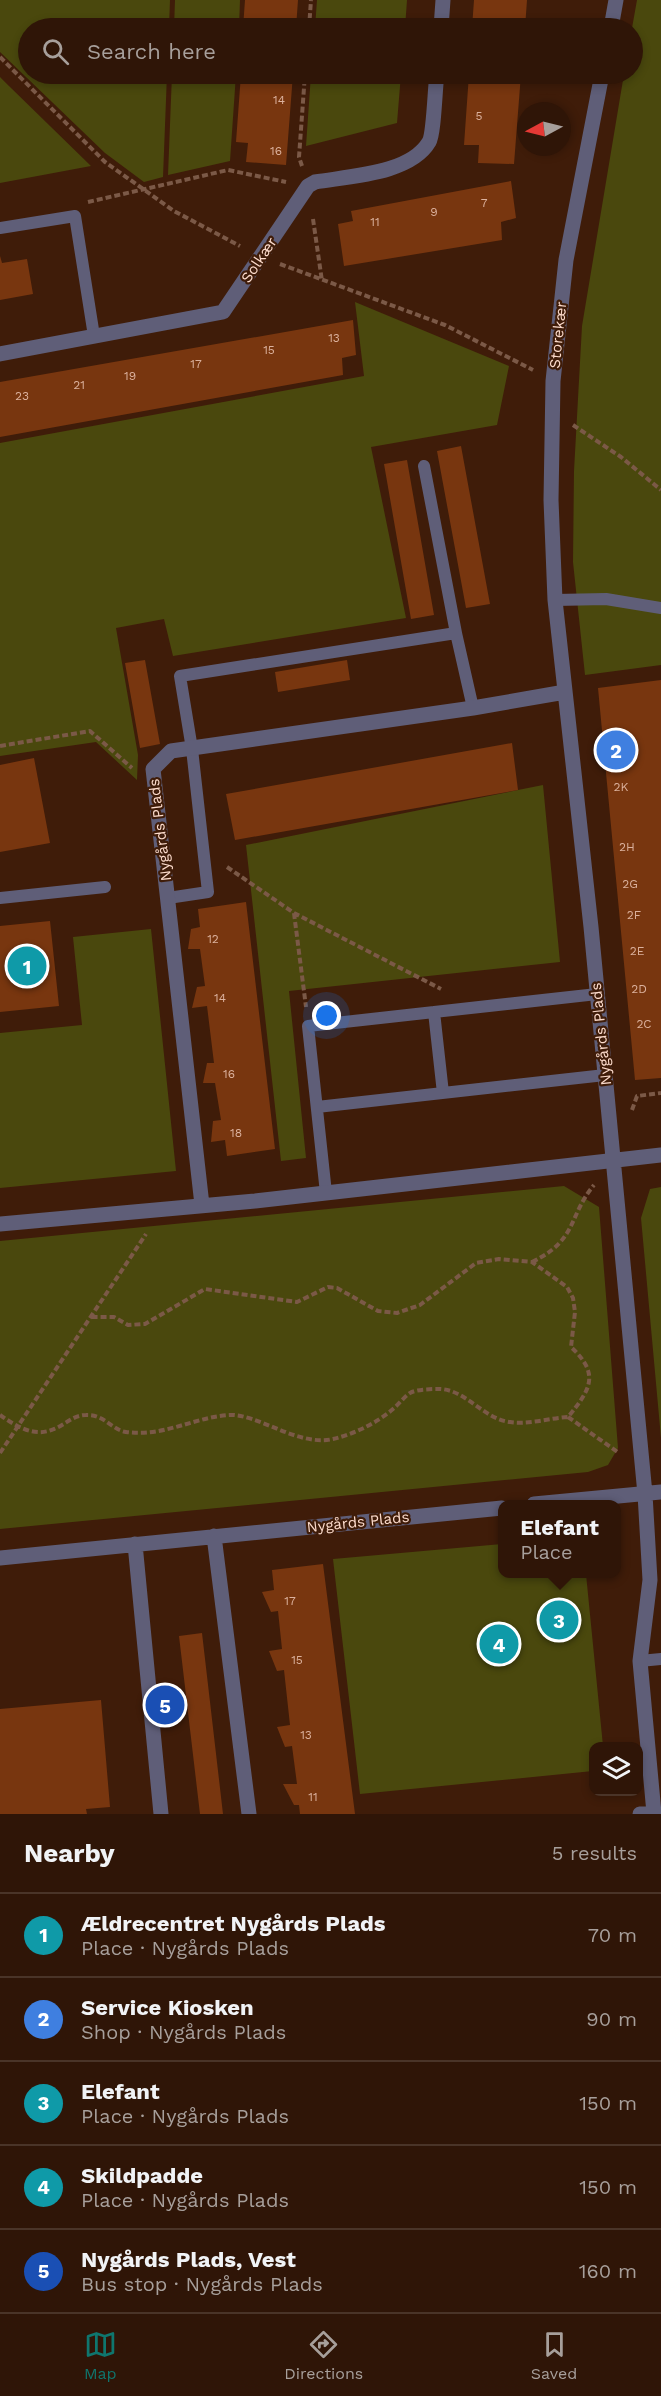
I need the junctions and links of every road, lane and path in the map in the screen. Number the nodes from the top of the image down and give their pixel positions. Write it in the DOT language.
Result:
graph roads {
  1 [pos="311,0"];
  2 [pos="443,0"];
  3 [pos="616,0"];
  4 [pos="310,18"];
  5 [pos="442,18"];
  6 [pos="613,18"];
  7 [pos="0,57"];
  8 [pos="18,75"];
  9 [pos="27,84"];
  10 [pos="304,84"];
  11 [pos="435,84"];
  12 [pos="600,84"];
  13 [pos="308,186"];
  14 [pos="143,189"];
  15 [pos="75,216"];
  16 [pos="0,228"];
  17 [pos="262,257"];
  18 [pos="322,281"];
  19 [pos="94,336"];
  20 [pos="0,354"];
  21 [pos="553,381"];
  22 [pos="572,414"];
  23 [pos="424,466"];
  24 [pos="661,490"];
  25 [pos="555,600"];
  26 [pos="661,608"];
  27 [pos="456,633"];
  28 [pos="565,692"];
  29 [pos="473,708"];
  30 [pos="0,746"];
  31 [pos="192,748"];
  32 [pos="155,788"];
  33 [pos="204,851"];
  34 [pos="105,887"];
  35 [pos="0,898"];
  36 [pos="168,898"];
  37 [pos="294,913"];
  38 [pos="597,994"];
  39 [pos="476,1007"];
  40 [pos="434,1012"];
  41 [pos="308,1026"];
  42 [pos="605,1075"];
  43 [pos="443,1093"];
  44 [pos="317,1107"];
  45 [pos="661,1155"];
  46 [pos="614,1161"];
  47 [pos="326,1193"];
  48 [pos="202,1205"];
  49 [pos="162,1209"];
  50 [pos="0,1224"];
  51 [pos="532,1262"];
  52 [pos="92,1317"];
  53 [pos="0,1415"];
  54 [pos="568,1417"];
  55 [pos="18,1427"];
  56 [pos="642,1452"];
  57 [pos="0,1453"];
  58 [pos="653,1493"];
  59 [pos="577,1500"];
  60 [pos="498,1508"];
  61 [pos="214,1536"];
  62 [pos="135,1544"];
  63 [pos="0,1558"];
  64 [pos="656,1580"];
  65 [pos="661,1659"];
  66 [pos="640,1661"];
  67 [pos="647,1813"];
  68 [pos="161,1814"];
  69 [pos="249,1814"];
  1 -- 4 [label="path"];
  2 -- 5 [label="street"];
  3 -- 6 [label="street"];
  7 -- 8 [label="path"];
  9 -- 14 [label="path"];
  10 -- 13 [label="path"];
  11 -- 13 [label="street"];
  12 -- 21 [label="street, Storekær"];
  13 -- 14 [label="path"];
  13 -- 17 [label="street, Solkær"];
  13 -- 18 [label="path"];
  14 -- 15 [label="path"];
  14 -- 17 [label="path"];
  15 -- 16 [label="lane"];
  15 -- 19 [label="lane"];
  17 -- 18 [label="path"];
  17 -- 19 [label="street, Solkær"];
  18 -- 21 [label="path"];
  19 -- 20 [label="street, Solkær"];
  21 -- 25 [label="street, Storekær"];
  22 -- 24 [label="path"];
  23 -- 27 [label="lane"];
  25 -- 26 [label="lane"];
  25 -- 28 [label="street, Nygårds Plads"];
  27 -- 29 [label="lane"];
  27 -- 31 [label="lane"];
  28 -- 29 [label="street, Nygårds Plads"];
  28 -- 38 [label="street, Nygårds Plads"];
  29 -- 31 [label="street, Nygårds Plads"];
  30 -- 32 [label="path"];
  31 -- 32 [label="street, Nygårds Plads"];
  31 -- 33 [label="lane"];
  32 -- 36 [label="street, Nygårds Plads"];
  33 -- 36 [label="lane"];
  33 -- 37 [label="path"];
  34 -- 35 [label="lane"];
  36 -- 48 [label="street, Nygårds Plads"];
  37 -- 39 [label="path"];
  37 -- 41 [label="path"];
  38 -- 39 [label="lane"];
  38 -- 42 [label="street, Nygårds Plads"];
  39 -- 40 [label="lane"];
  40 -- 41 [label="lane"];
  40 -- 43 [label="lane"];
  41 -- 44 [label="lane"];
  42 -- 43 [label="lane"];
  42 -- 46 [label="street, Nygårds Plads"];
  43 -- 44 [label="lane"];
  44 -- 47 [label="lane"];
  45 -- 46 [label="street"];
  46 -- 47 [label="street"];
  46 -- 51 [label="path"];
  46 -- 56 [label="street, Nygårds Plads"];
  47 -- 48 [label="street"];
  48 -- 49 [label="street"];
  49 -- 50 [label="street"];
  49 -- 52 [label="path"];
  51 -- 52 [label="path"];
  51 -- 54 [label="path"];
  52 -- 55 [label="path"];
  53 -- 55 [label="path"];
  54 -- 55 [label="path"];
  54 -- 56 [label="path"];
  55 -- 57 [label="path"];
  56 -- 58 [label="street, Nygårds Plads"];
  58 -- 59 [label="street"];
  58 -- 64 [label="street, Nygårds Plads"];
  60 -- 61 [label="street, Nygårds Plads"];
  61 -- 62 [label="street, Nygårds Plads"];
  61 -- 69 [label="street"];
  62 -- 63 [label="street, Nygårds Plads"];
  62 -- 68 [label="street"];
  64 -- 66 [label="street, Nygårds Plads"];
  65 -- 66 [label="lane"];
  66 -- 67 [label="street, Nygårds Plads"];
}
